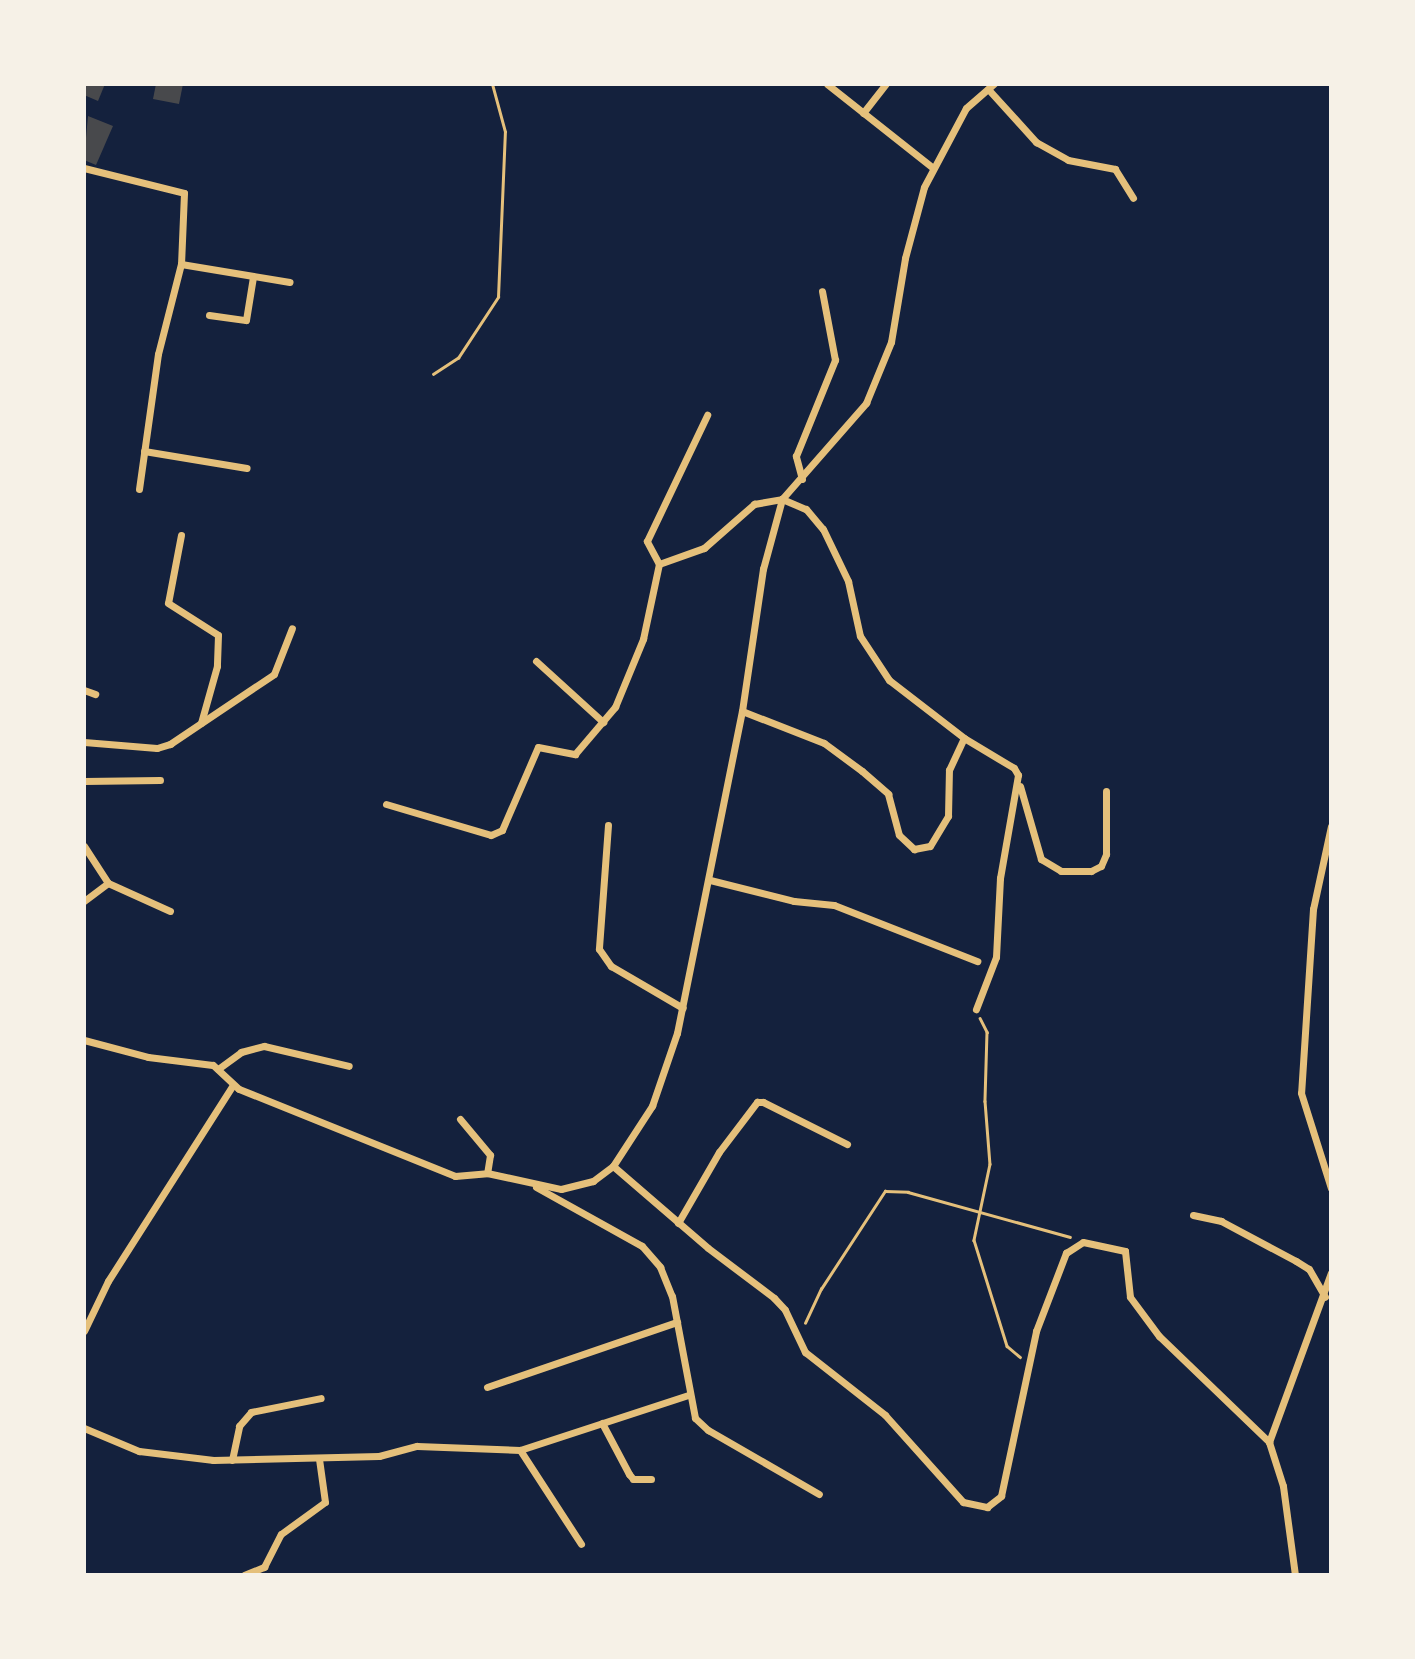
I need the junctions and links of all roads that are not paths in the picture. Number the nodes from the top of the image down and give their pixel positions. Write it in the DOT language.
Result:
graph roads {
  1 [pos="827,84"];
  2 [pos="886,84"];
  3 [pos="991,87"];
  4 [pos="863,113"];
  5 [pos="933,167"];
  6 [pos="84,168"];
  7 [pos="1133,198"];
  8 [pos="181,264"];
  9 [pos="253,276"];
  10 [pos="290,282"];
  11 [pos="822,291"];
  12 [pos="209,315"];
  13 [pos="707,415"];
  14 [pos="144,451"];
  15 [pos="247,468"];
  16 [pos="802,479"];
  17 [pos="139,489"];
  18 [pos="782,499"];
  19 [pos="181,535"];
  20 [pos="659,564"];
  21 [pos="292,628"];
  22 [pos="536,661"];
  23 [pos="84,690"];
  24 [pos="95,694"];
  25 [pos="742,711"];
  26 [pos="603,722"];
  27 [pos="201,724"];
  28 [pos="964,738"];
  29 [pos="84,742"];
  30 [pos="160,780"];
  31 [pos="84,781"];
  32 [pos="1019,782"];
  33 [pos="1106,791"];
  34 [pos="386,804"];
  35 [pos="608,825"];
  36 [pos="1331,825"];
  37 [pos="84,846"];
  38 [pos="709,880"];
  39 [pos="108,883"];
  40 [pos="84,901"];
  41 [pos="170,911"];
  42 [pos="978,961"];
  43 [pos="682,1009"];
  44 [pos="976,1009"];
  45 [pos="84,1040"];
  46 [pos="349,1066"];
  47 [pos="218,1069"];
  48 [pos="233,1085"];
  49 [pos="460,1119"];
  50 [pos="847,1144"];
  51 [pos="613,1166"];
  52 [pos="487,1173"];
  53 [pos="529,1183"];
  54 [pos="1331,1188"];
  55 [pos="1193,1215"];
  56 [pos="678,1223"];
  57 [pos="1331,1273"];
  58 [pos="1325,1297"];
  59 [pos="677,1322"];
  60 [pos="84,1331"];
  61 [pos="487,1387"];
  62 [pos="688,1395"];
  63 [pos="321,1398"];
  64 [pos="602,1423"];
  65 [pos="84,1428"];
  66 [pos="1269,1442"];
  67 [pos="520,1450"];
  68 [pos="319,1459"];
  69 [pos="232,1460"];
  70 [pos="650,1479"];
  71 [pos="819,1494"];
  72 [pos="581,1544"];
  73 [pos="244,1575"];
  74 [pos="1294,1575"];
  1 -- 4 [label="street"];
  2 -- 4 [label="street"];
  3 -- 5 [label="street"];
  3 -- 7 [label="street"];
  4 -- 5 [label="street"];
  5 -- 16 [label="street"];
  6 -- 8 [label="street"];
  8 -- 9 [label="street"];
  8 -- 14 [label="street"];
  9 -- 10 [label="street"];
  9 -- 12 [label="street"];
  11 -- 16 [label="street"];
  13 -- 20 [label="street"];
  14 -- 15 [label="street"];
  14 -- 17 [label="street"];
  16 -- 18 [label="street"];
  18 -- 20 [label="street"];
  18 -- 25 [label="street"];
  18 -- 28 [label="street"];
  19 -- 27 [label="street"];
  20 -- 26 [label="street"];
  21 -- 27 [label="street"];
  22 -- 26 [label="street"];
  23 -- 24 [label="street"];
  25 -- 28 [label="street"];
  25 -- 38 [label="street"];
  26 -- 34 [label="street"];
  27 -- 29 [label="street"];
  28 -- 32 [label="street"];
  30 -- 31 [label="street"];
  32 -- 33 [label="street"];
  32 -- 44 [label="street"];
  35 -- 43 [label="street"];
  36 -- 54 [label="street"];
  37 -- 39 [label="street"];
  38 -- 42 [label="street"];
  38 -- 43 [label="street"];
  39 -- 40 [label="street"];
  39 -- 41 [label="street"];
  43 -- 51 [label="street"];
  45 -- 47 [label="street"];
  46 -- 47 [label="street"];
  47 -- 48 [label="street"];
  48 -- 52 [label="street"];
  48 -- 60 [label="street"];
  49 -- 52 [label="street"];
  50 -- 56 [label="street"];
  51 -- 53 [label="street"];
  51 -- 56 [label="street"];
  52 -- 53 [label="street"];
  53 -- 59 [label="street"];
  55 -- 58 [label="street"];
  56 -- 66 [label="street"];
  57 -- 58 [label="street"];
  58 -- 66 [label="street"];
  59 -- 61 [label="street"];
  59 -- 62 [label="street"];
  62 -- 64 [label="street"];
  62 -- 71 [label="street"];
  63 -- 69 [label="street"];
  64 -- 67 [label="street"];
  64 -- 70 [label="street"];
  65 -- 69 [label="street"];
  66 -- 74 [label="street"];
  67 -- 68 [label="street"];
  67 -- 72 [label="street"];
  68 -- 69 [label="street"];
  68 -- 73 [label="street"];
}
